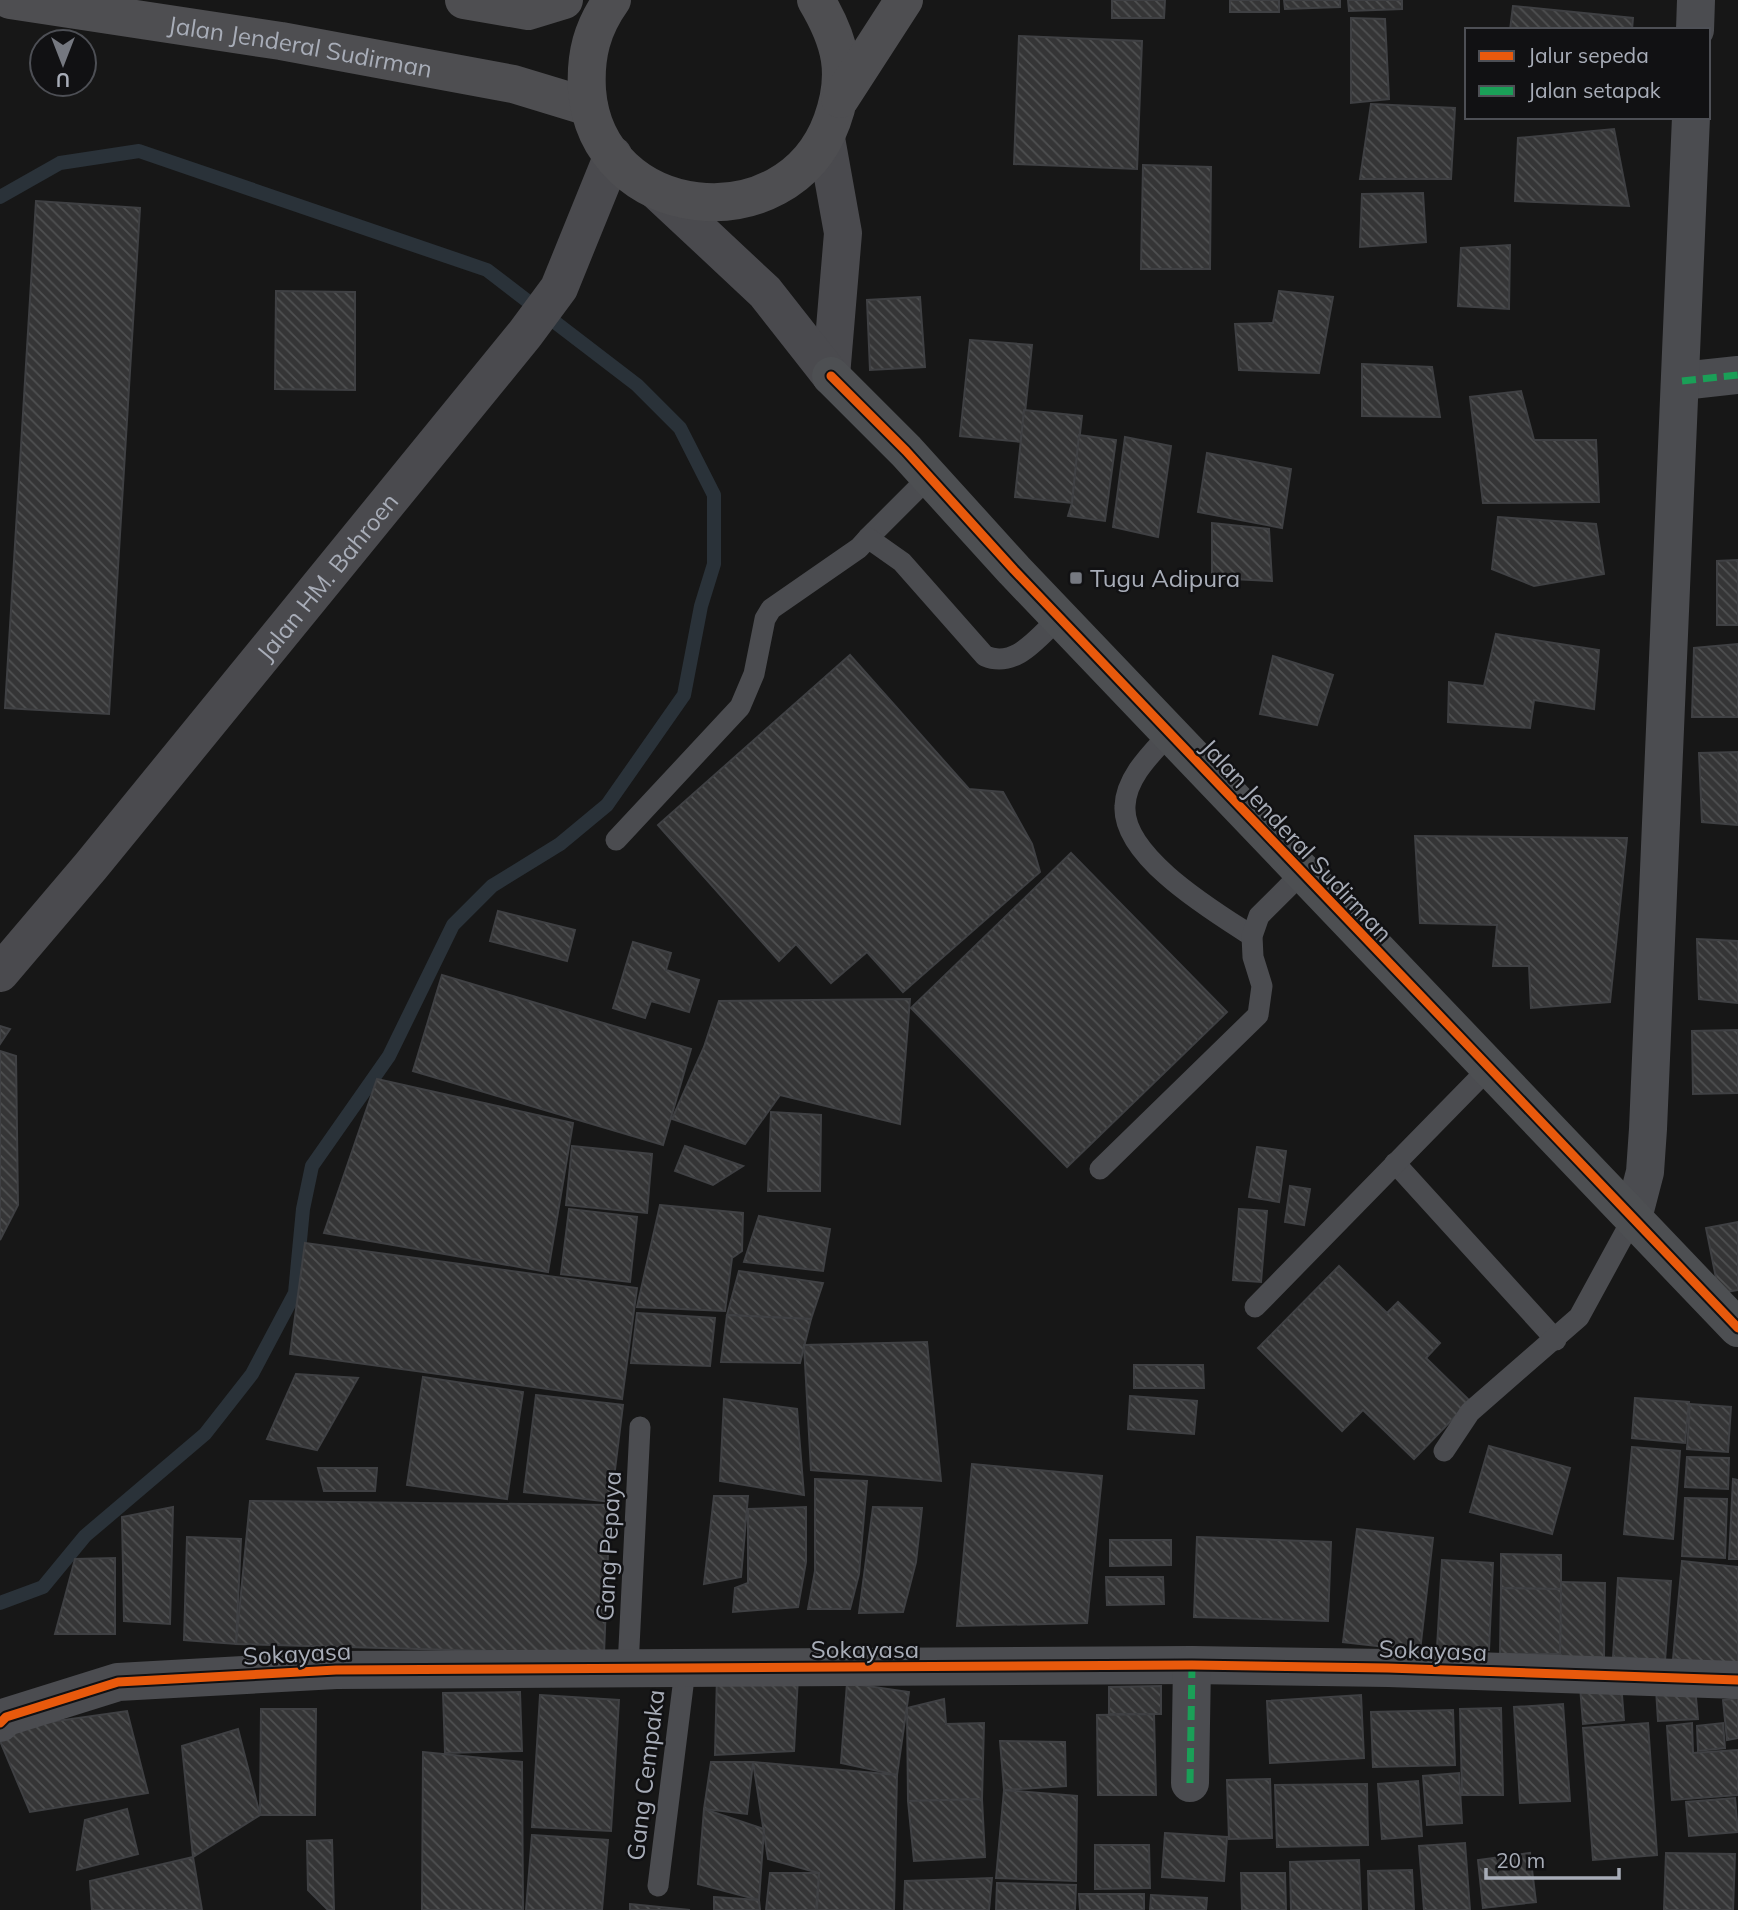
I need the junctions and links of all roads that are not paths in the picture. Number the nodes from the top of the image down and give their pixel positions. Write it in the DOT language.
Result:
graph roads {
  1 [pos="10,0"];
  2 [pos="464,0"];
  3 [pos="564,0"];
  4 [pos="612,0"];
  5 [pos="816,0"];
  6 [pos="904,0"];
  7 [pos="1696,0"];
  8 [pos="1695,28"];
  9 [pos="840,99"];
  10 [pos="589,107"];
  11 [pos="1691,119"];
  12 [pos="825,138"];
  13 [pos="613,155"];
  14 [pos="657,191"];
  15 [pos="1738,375"];
  16 [pos="831,376"];
  17 [pos="1682,381"];
  18 [pos="930,476"];
  19 [pos="868,538"];
  20 [pos="1059,617"];
  21 [pos="1170,733"];
  22 [pos="617,840"];
  23 [pos="1302,873"];
  24 [pos="1252,936"];
  25 [pos="0,973"];
  26 [pos="1488,1069"];
  27 [pos="1395,1163"];
  28 [pos="1100,1169"];
  29 [pos="1633,1219"];
  30 [pos="1255,1307"];
  31 [pos="1738,1328"];
  32 [pos="1556,1340"];
  33 [pos="640,1427"];
  34 [pos="1444,1451"];
  35 [pos="1192,1665"];
  36 [pos="628,1667"];
  37 [pos="685,1670"];
  38 [pos="1738,1680"];
  39 [pos="0,1723"];
  40 [pos="1190,1783"];
  41 [pos="658,1886"];
  1 -- 10 [label="highway, Jalan Jenderal Sudirman"];
  2 -- 3 [label="highway"];
  4 -- 10 [label="highway"];
  5 -- 9 [label="highway"];
  6 -- 9 [label="highway"];
  7 -- 8 [label="street"];
  9 -- 12 [label="highway"];
  10 -- 13 [label="highway"];
  11 -- 17 [label="street"];
  12 -- 14 [label="highway"];
  12 -- 16 [label="street"];
  13 -- 14 [label="highway"];
  13 -- 25 [label="street, Jalan HM. Bahroen"];
  14 -- 16 [label="street"];
  15 -- 17 [label="street"];
  16 -- 18 [label="main road, Jalan Jenderal Sudirman"];
  17 -- 29 [label="street"];
  18 -- 19 [label="lane"];
  18 -- 20 [label="main road, Jalan Jenderal Sudirman"];
  19 -- 20 [label="lane"];
  19 -- 22 [label="lane"];
  20 -- 21 [label="main road, Jalan Jenderal Sudirman"];
  21 -- 23 [label="main road, Jalan Jenderal Sudirman"];
  21 -- 24 [label="lane"];
  23 -- 24 [label="lane"];
  23 -- 26 [label="main road, Jalan Jenderal Sudirman"];
  24 -- 28 [label="lane"];
  26 -- 27 [label="lane"];
  26 -- 29 [label="main road, Jalan Jenderal Sudirman"];
  27 -- 30 [label="lane"];
  27 -- 32 [label="lane"];
  29 -- 31 [label="main road, Jalan Jenderal Sudirman"];
  29 -- 32 [label="lane"];
  32 -- 34 [label="lane"];
  33 -- 36 [label="lane, Gang Pepaya"];
  35 -- 37 [label="street, Sokayasa"];
  35 -- 38 [label="street, Sokayasa"];
  35 -- 40 [label="street"];
  36 -- 37 [label="street, Sokayasa"];
  36 -- 39 [label="street, Sokayasa"];
  37 -- 41 [label="lane, Gang Cempaka"];
}
